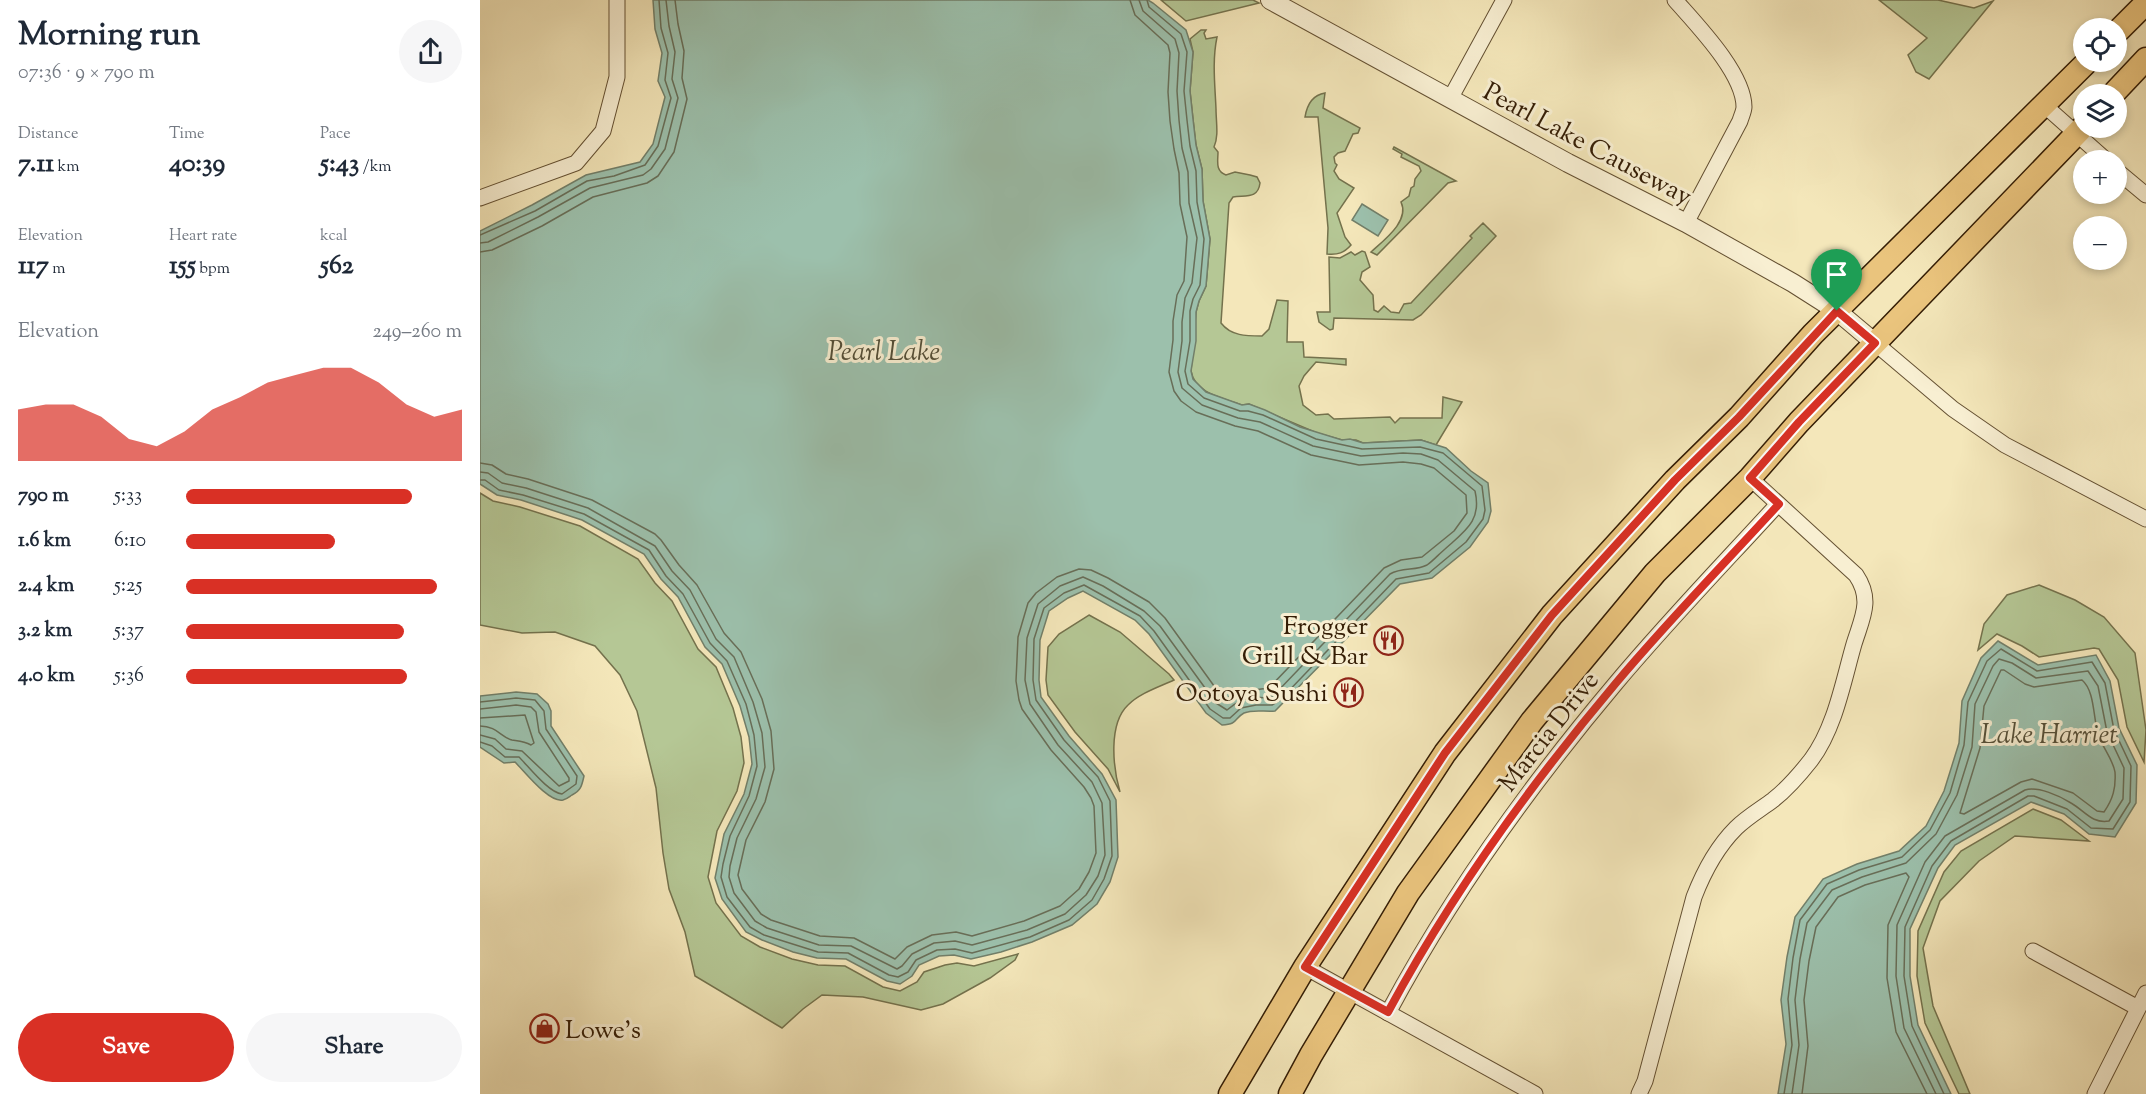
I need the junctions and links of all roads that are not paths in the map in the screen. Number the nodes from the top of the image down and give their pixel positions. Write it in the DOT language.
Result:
graph roads {
  1 [pos="618,0"];
  2 [pos="1270,0"];
  3 [pos="1504,0"];
  4 [pos="1674,0"];
  5 [pos="2146,3"];
  6 [pos="1289,5"];
  7 [pos="2127,22"];
  8 [pos="2146,59"];
  9 [pos="2077,72"];
  10 [pos="2122,84"];
  11 [pos="1450,99"];
  12 [pos="2044,105"];
  13 [pos="2073,126"];
  14 [pos="2073,136"];
  15 [pos="2086,138"];
  16 [pos="2097,150"];
  17 [pos="2127,179"];
  18 [pos="2146,195"];
  19 [pos="480,198"];
  20 [pos="1686,223"];
  21 [pos="1837,311"];
  22 [pos="1875,343"];
  23 [pos="1750,478"];
  24 [pos="1779,504"];
  25 [pos="2146,519"];
  26 [pos="2033,951"];
  27 [pos="1305,967"];
  28 [pos="1348,991"];
  29 [pos="2146,993"];
  30 [pos="2138,1008"];
  31 [pos="1388,1012"];
  32 [pos="1230,1094"];
  33 [pos="1290,1094"];
  34 [pos="1535,1094"];
  35 [pos="1639,1094"];
  36 [pos="2095,1094"];
  1 -- 19 [label="street"];
  2 -- 6 [label="street, Pearl Lake Causeway"];
  3 -- 11 [label="street"];
  4 -- 20 [label="street"];
  5 -- 7 [label="main road"];
  6 -- 11 [label="street, Pearl Lake Causeway"];
  8 -- 10 [label="main road"];
  9 -- 12 [label="main road"];
  11 -- 20 [label="street, Pearl Lake Causeway"];
  12 -- 13 [label="street"];
  12 -- 21 [label="main road"];
  14 -- 22 [label="main road"];
  15 -- 16 [label="street"];
  17 -- 18 [label="street"];
  20 -- 21 [label="street, Pearl Lake Causeway"];
  21 -- 22 [label="street, Pearl Lake Causeway"];
  21 -- 27 [label="main road"];
  22 -- 23 [label="main road"];
  22 -- 25 [label="street"];
  23 -- 24 [label="street"];
  23 -- 28 [label="main road"];
  24 -- 31 [label="street, Marcia Drive"];
  24 -- 35 [label="street"];
  26 -- 30 [label="street"];
  27 -- 28 [label="street"];
  27 -- 32 [label="main road"];
  28 -- 31 [label="street"];
  28 -- 33 [label="main road"];
  29 -- 30 [label="street"];
  30 -- 36 [label="street"];
  31 -- 34 [label="street"];
}
